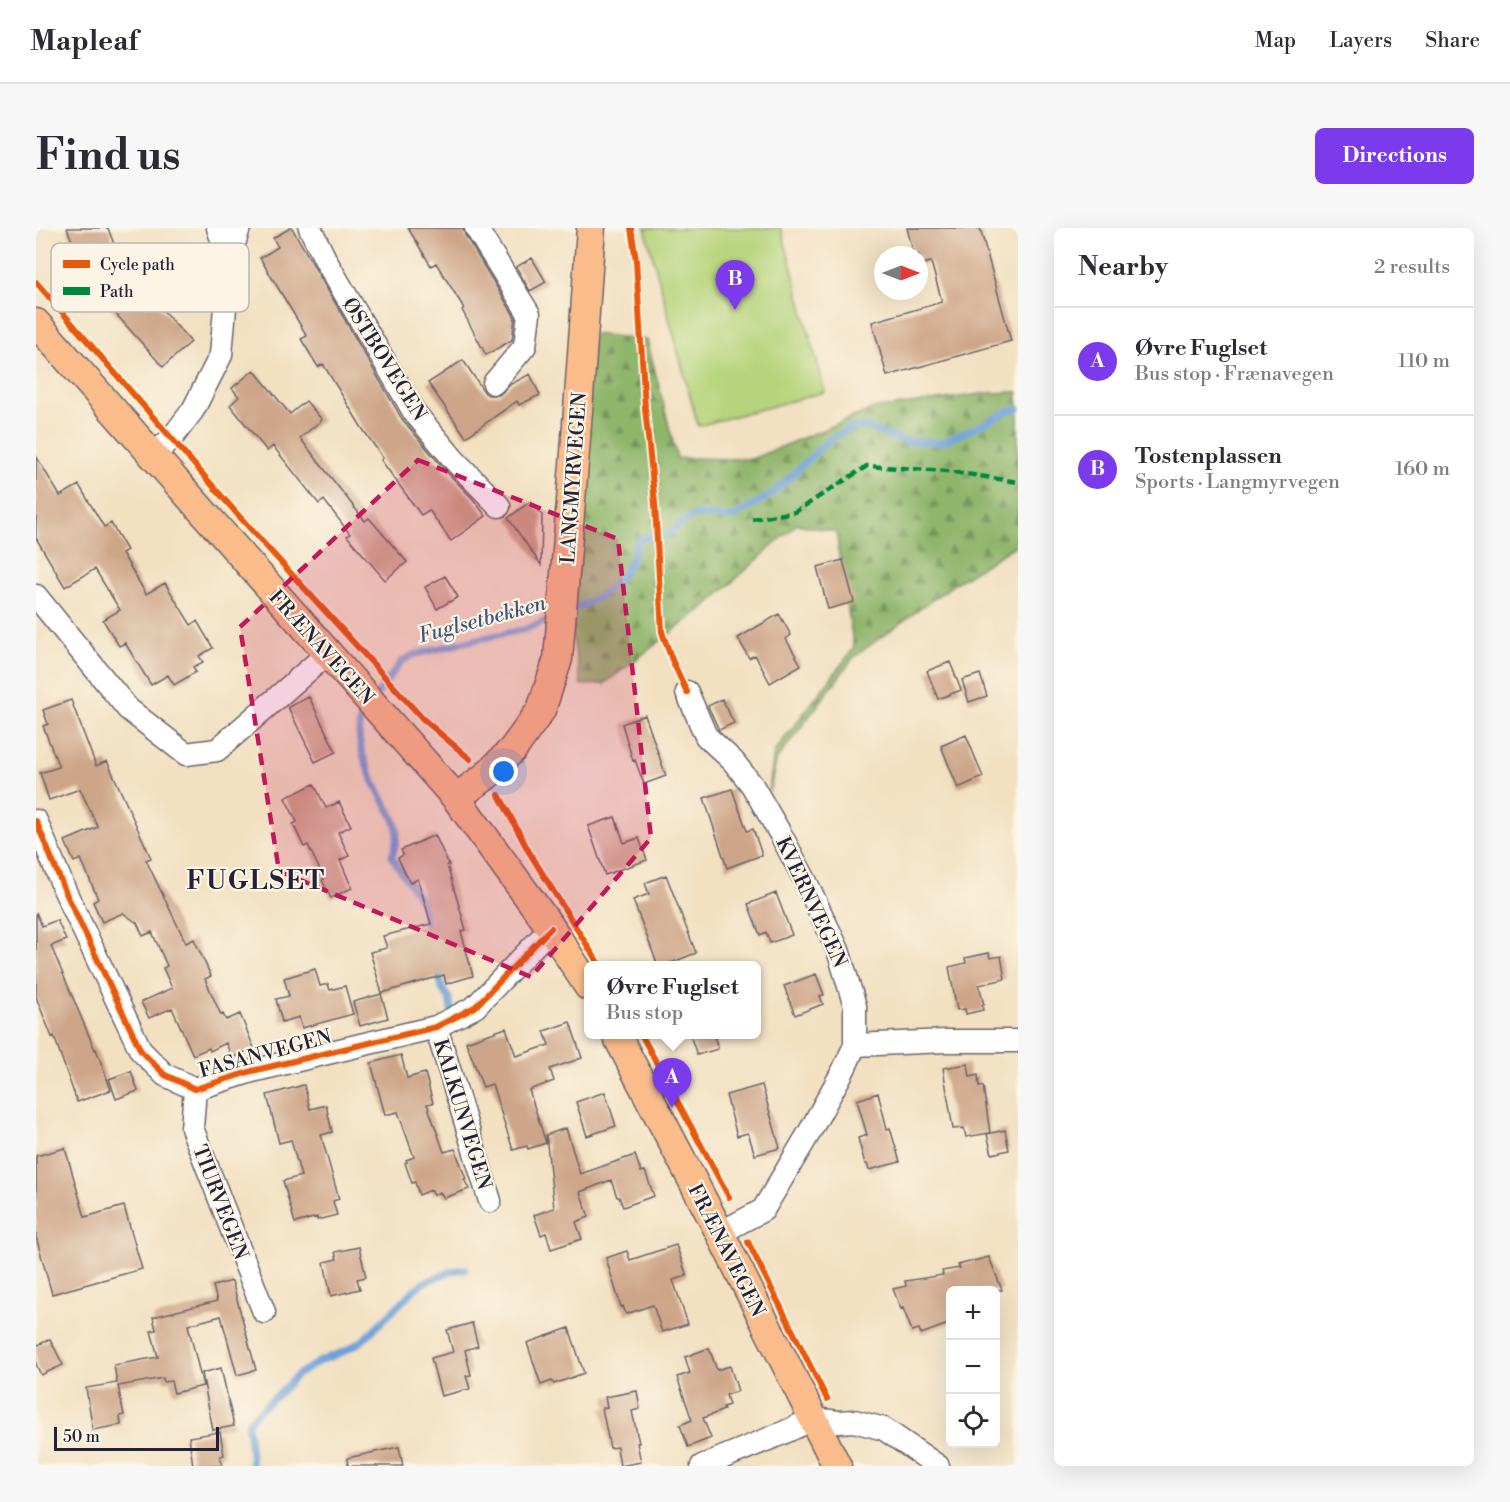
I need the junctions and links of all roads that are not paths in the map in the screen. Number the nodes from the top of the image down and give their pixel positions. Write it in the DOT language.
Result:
graph roads {
  1 [pos="218,228"];
  2 [pos="239,228"];
  3 [pos="310,228"];
  4 [pos="476,228"];
  5 [pos="591,228"];
  6 [pos="223,243"];
  7 [pos="234,243"];
  8 [pos="225,312"];
  9 [pos="36,323"];
  10 [pos="494,383"];
  11 [pos="153,454"];
  12 [pos="499,506"];
  13 [pos="36,596"];
  14 [pos="328,653"];
  15 [pos="687,693"];
  16 [pos="456,798"];
  17 [pos="36,821"];
  18 [pos="550,928"];
  19 [pos="584,980"];
  20 [pos="436,1027"];
  21 [pos="618,1039"];
  22 [pos="1018,1041"];
  23 [pos="855,1045"];
  24 [pos="195,1089"];
  25 [pos="490,1201"];
  26 [pos="720,1233"];
  27 [pos="264,1312"];
  28 [pos="813,1419"];
  29 [pos="702,1466"];
  30 [pos="837,1466"];
  31 [pos="938,1466"];
  1 -- 6 [label="street"];
  2 -- 7 [label="street"];
  3 -- 12 [label="street, ØSTBOVEGEN"];
  4 -- 10 [label="street"];
  5 -- 16 [label="main road, LANGMYRVEGEN"];
  8 -- 11 [label="street"];
  9 -- 11 [label="main road, FRÆNAVEGEN"];
  11 -- 14 [label="main road, FRÆNAVEGEN"];
  13 -- 14 [label="street"];
  14 -- 16 [label="main road, FRÆNAVEGEN"];
  15 -- 23 [label="street, KVERNVEGEN"];
  16 -- 18 [label="main road, FRÆNAVEGEN"];
  17 -- 24 [label="street, FASANVEGEN"];
  18 -- 19 [label="main road, FRÆNAVEGEN"];
  18 -- 20 [label="street, FASANVEGEN"];
  20 -- 24 [label="street, FASANVEGEN"];
  20 -- 25 [label="street, KALKUNVEGEN"];
  21 -- 26 [label="main road, FRÆNAVEGEN"];
  22 -- 23 [label="street"];
  23 -- 26 [label="street, KVERNVEGEN"];
  24 -- 27 [label="street, TIURVEGEN"];
  26 -- 28 [label="main road, FRÆNAVEGEN"];
  28 -- 29 [label="street"];
  28 -- 30 [label="main road, FRÆNAVEGEN"];
  28 -- 31 [label="street"];
}
